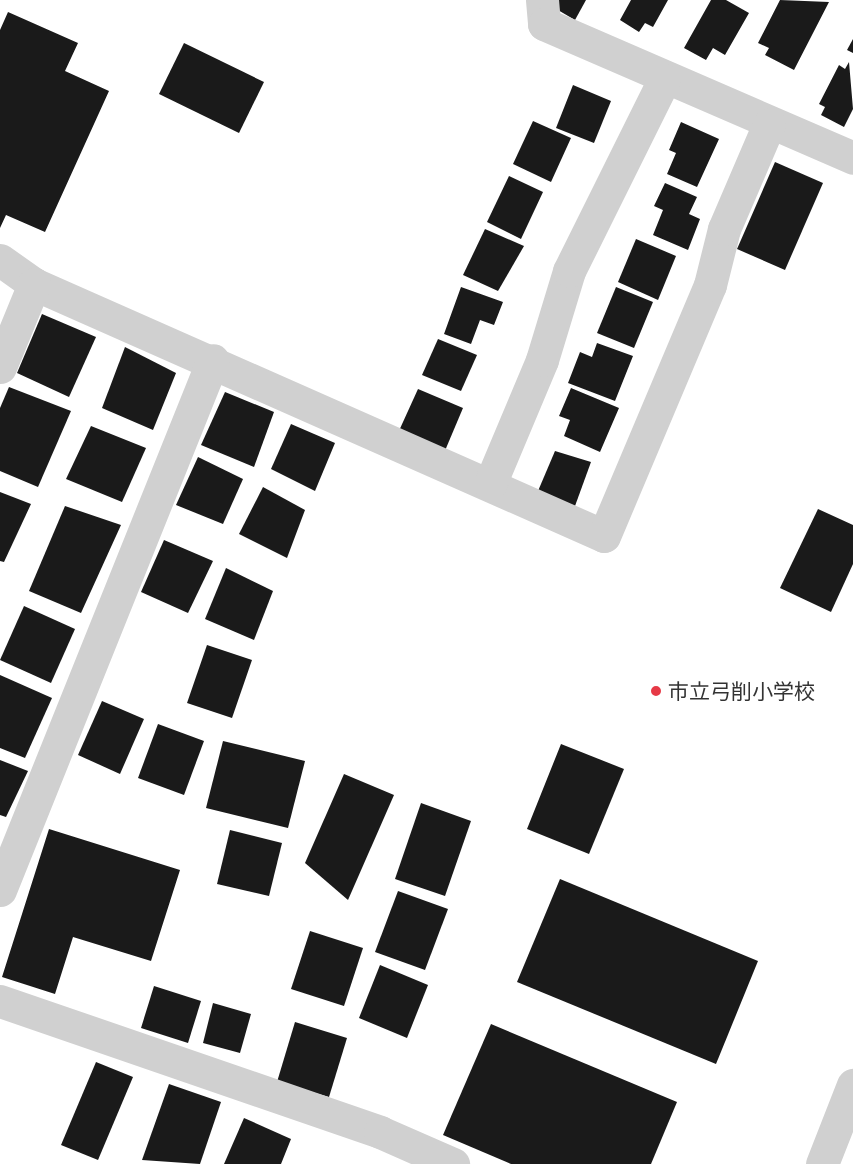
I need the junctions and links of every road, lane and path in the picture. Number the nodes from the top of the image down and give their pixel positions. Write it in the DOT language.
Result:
graph roads {
  1 [pos="542,0"];
  2 [pos="664,80"];
  3 [pos="769,124"];
  4 [pos="853,158"];
  5 [pos="0,260"];
  6 [pos="34,284"];
  7 [pos="213,360"];
  8 [pos="0,367"];
  9 [pos="490,484"];
  10 [pos="0,890"];
  11 [pos="0,1001"];
  12 [pos="853,1085"];
  13 [pos="453,1164"];
  14 [pos="822,1164"];
  1 -- 2 [label="street"];
  2 -- 3 [label="street"];
  2 -- 9 [label="street"];
  3 -- 4 [label="street"];
  3 -- 9 [label="street"];
  5 -- 6 [label="street"];
  6 -- 7 [label="street"];
  6 -- 8 [label="street"];
  7 -- 9 [label="street"];
  7 -- 10 [label="street"];
  11 -- 13 [label="street"];
  12 -- 14 [label="street"];
}
